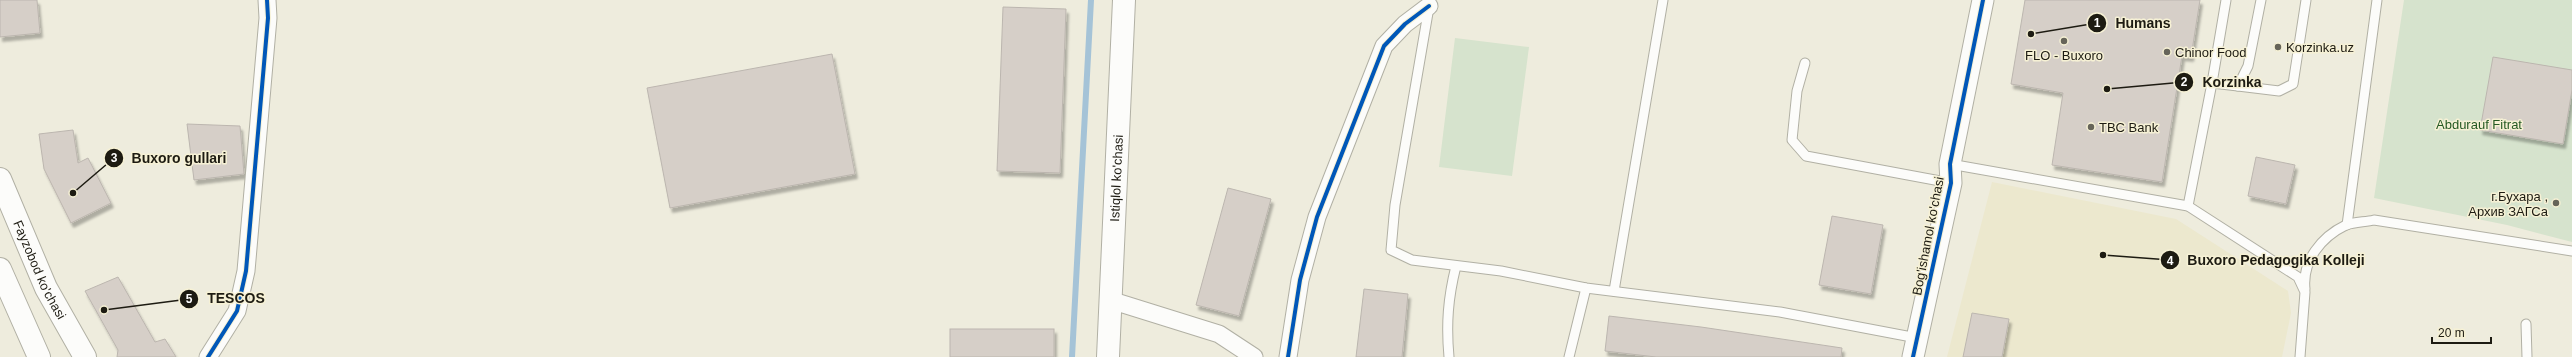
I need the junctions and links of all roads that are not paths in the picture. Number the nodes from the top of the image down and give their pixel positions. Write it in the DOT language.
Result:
graph roads {
  1 [pos="267,0"];
  2 [pos="1124,0"];
  3 [pos="1663,0"];
  4 [pos="1983,0"];
  5 [pos="2226,0"];
  6 [pos="2261,0"];
  7 [pos="2306,0"];
  8 [pos="2377,0"];
  9 [pos="1429,3"];
  10 [pos="1805,63"];
  11 [pos="2212,83"];
  12 [pos="2238,86"];
  13 [pos="1951,174"];
  14 [pos="0,179"];
  15 [pos="2188,206"];
  16 [pos="2347,225"];
  17 [pos="2572,251"];
  18 [pos="1456,266"];
  19 [pos="0,269"];
  20 [pos="1586,288"];
  21 [pos="1614,291"];
  22 [pos="2305,292"];
  23 [pos="1110,300"];
  24 [pos="2526,324"];
  25 [pos="1915,347"];
  26 [pos="39,357"];
  27 [pos="85,357"];
  28 [pos="208,357"];
  29 [pos="1108,357"];
  30 [pos="1254,357"];
  31 [pos="1288,357"];
  32 [pos="1449,357"];
  33 [pos="1569,357"];
  34 [pos="2300,357"];
  35 [pos="2527,357"];
  1 -- 28 [label="street"];
  2 -- 23 [label="main road, Istiqlol ko'chasi"];
  3 -- 21 [label="lane"];
  4 -- 13 [label="street, Bog'ishamol ko'chasi"];
  5 -- 11 [label="lane"];
  6 -- 12 [label="lane"];
  7 -- 12 [label="lane"];
  8 -- 16 [label="lane"];
  9 -- 18 [label="lane"];
  9 -- 31 [label="street"];
  10 -- 13 [label="lane"];
  11 -- 12 [label="lane"];
  11 -- 15 [label="lane"];
  13 -- 15 [label="lane"];
  13 -- 25 [label="street, Bog'ishamol ko'chasi"];
  14 -- 27 [label="main road, Fayzobod ko'chasi"];
  15 -- 22 [label="lane"];
  16 -- 17 [label="lane"];
  16 -- 22 [label="lane"];
  18 -- 20 [label="lane"];
  18 -- 32 [label="lane"];
  19 -- 26 [label="main road"];
  20 -- 21 [label="lane"];
  20 -- 33 [label="lane"];
  21 -- 25 [label="lane"];
  22 -- 34 [label="lane"];
  23 -- 29 [label="main road, Istiqlol ko'chasi"];
  23 -- 30 [label="street"];
  24 -- 35 [label="lane"];
}
